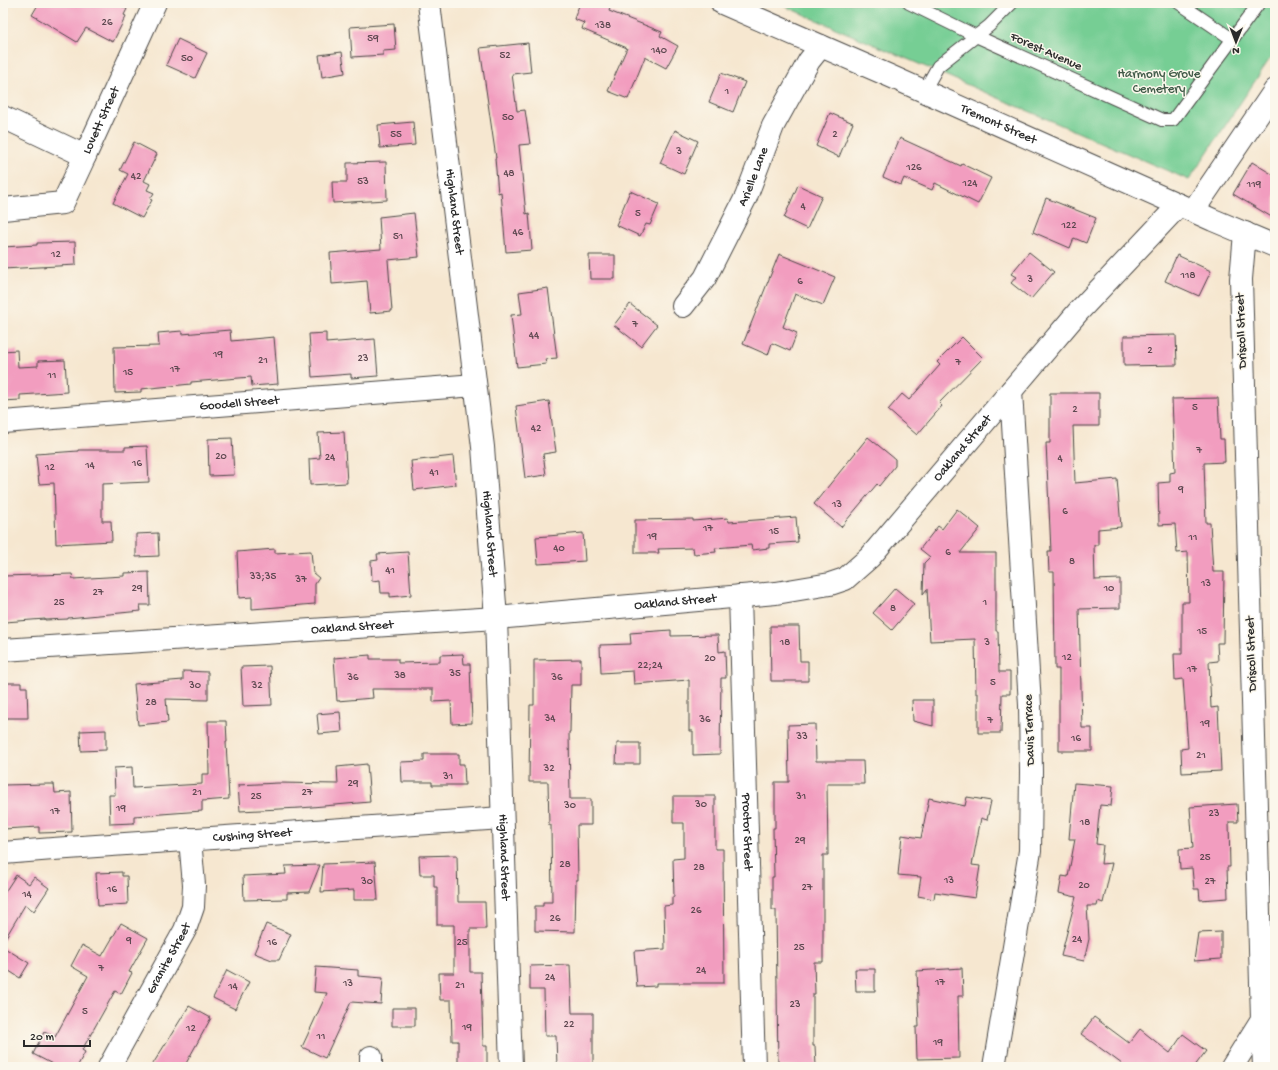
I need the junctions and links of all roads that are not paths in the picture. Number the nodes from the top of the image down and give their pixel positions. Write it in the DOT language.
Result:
graph roads {
  1 [pos="155,3"];
  2 [pos="429,3"];
  3 [pos="722,3"];
  4 [pos="909,3"];
  5 [pos="1012,3"];
  6 [pos="1179,3"];
  7 [pos="1259,3"];
  8 [pos="976,36"];
  9 [pos="1232,39"];
  10 [pos="821,46"];
  11 [pos="1275,90"];
  12 [pos="924,91"];
  13 [pos="3,117"];
  14 [pos="85,156"];
  15 [pos="3,208"];
  16 [pos="1186,208"];
  17 [pos="1245,233"];
  18 [pos="1275,246"];
  19 [pos="683,306"];
  20 [pos="475,385"];
  21 [pos="1011,391"];
  22 [pos="3,422"];
  23 [pos="740,596"];
  24 [pos="496,618"];
  25 [pos="3,650"];
  26 [pos="502,818"];
  27 [pos="190,839"];
  28 [pos="3,853"];
  29 [pos="1269,1018"];
  30 [pos="109,1067"];
  31 [pos="511,1067"];
  32 [pos="754,1067"];
  33 [pos="994,1067"];
  34 [pos="1232,1067"];
  35 [pos="1264,1067"];
  1 -- 14 [label="street, Lovett Street"];
  2 -- 20 [label="street, Highland Street"];
  3 -- 10 [label="street, Tremont Street"];
  4 -- 8 [label="lane, Forest Avenue"];
  5 -- 8 [label="lane"];
  6 -- 9 [label="lane"];
  7 -- 9 [label="lane"];
  8 -- 9 [label="lane, Forest Avenue"];
  8 -- 12 [label="lane"];
  10 -- 12 [label="street, Tremont Street"];
  10 -- 19 [label="street, Arielle Lane"];
  11 -- 16 [label="street, Oakland Street"];
  12 -- 16 [label="street, Tremont Street"];
  13 -- 14 [label="street, Lovett Street"];
  14 -- 15 [label="street"];
  16 -- 17 [label="street, Tremont Street"];
  16 -- 21 [label="street, Oakland Street"];
  17 -- 18 [label="street, Tremont Street"];
  17 -- 29 [label="street, Driscoll Street"];
  20 -- 22 [label="street, Goodell Street"];
  20 -- 24 [label="street, Highland Street"];
  21 -- 23 [label="street, Oakland Street"];
  21 -- 33 [label="street, Davis Terrace"];
  23 -- 24 [label="street, Oakland Street"];
  23 -- 32 [label="street, Proctor Street"];
  24 -- 25 [label="street, Oakland Street"];
  24 -- 26 [label="street, Highland Street"];
  26 -- 27 [label="street, Cushing Street"];
  26 -- 31 [label="street, Highland Street"];
  27 -- 28 [label="street, Cushing Street"];
  27 -- 30 [label="street, Granite Street"];
  29 -- 34 [label="street"];
  29 -- 35 [label="street, Driscoll Street"];
}
